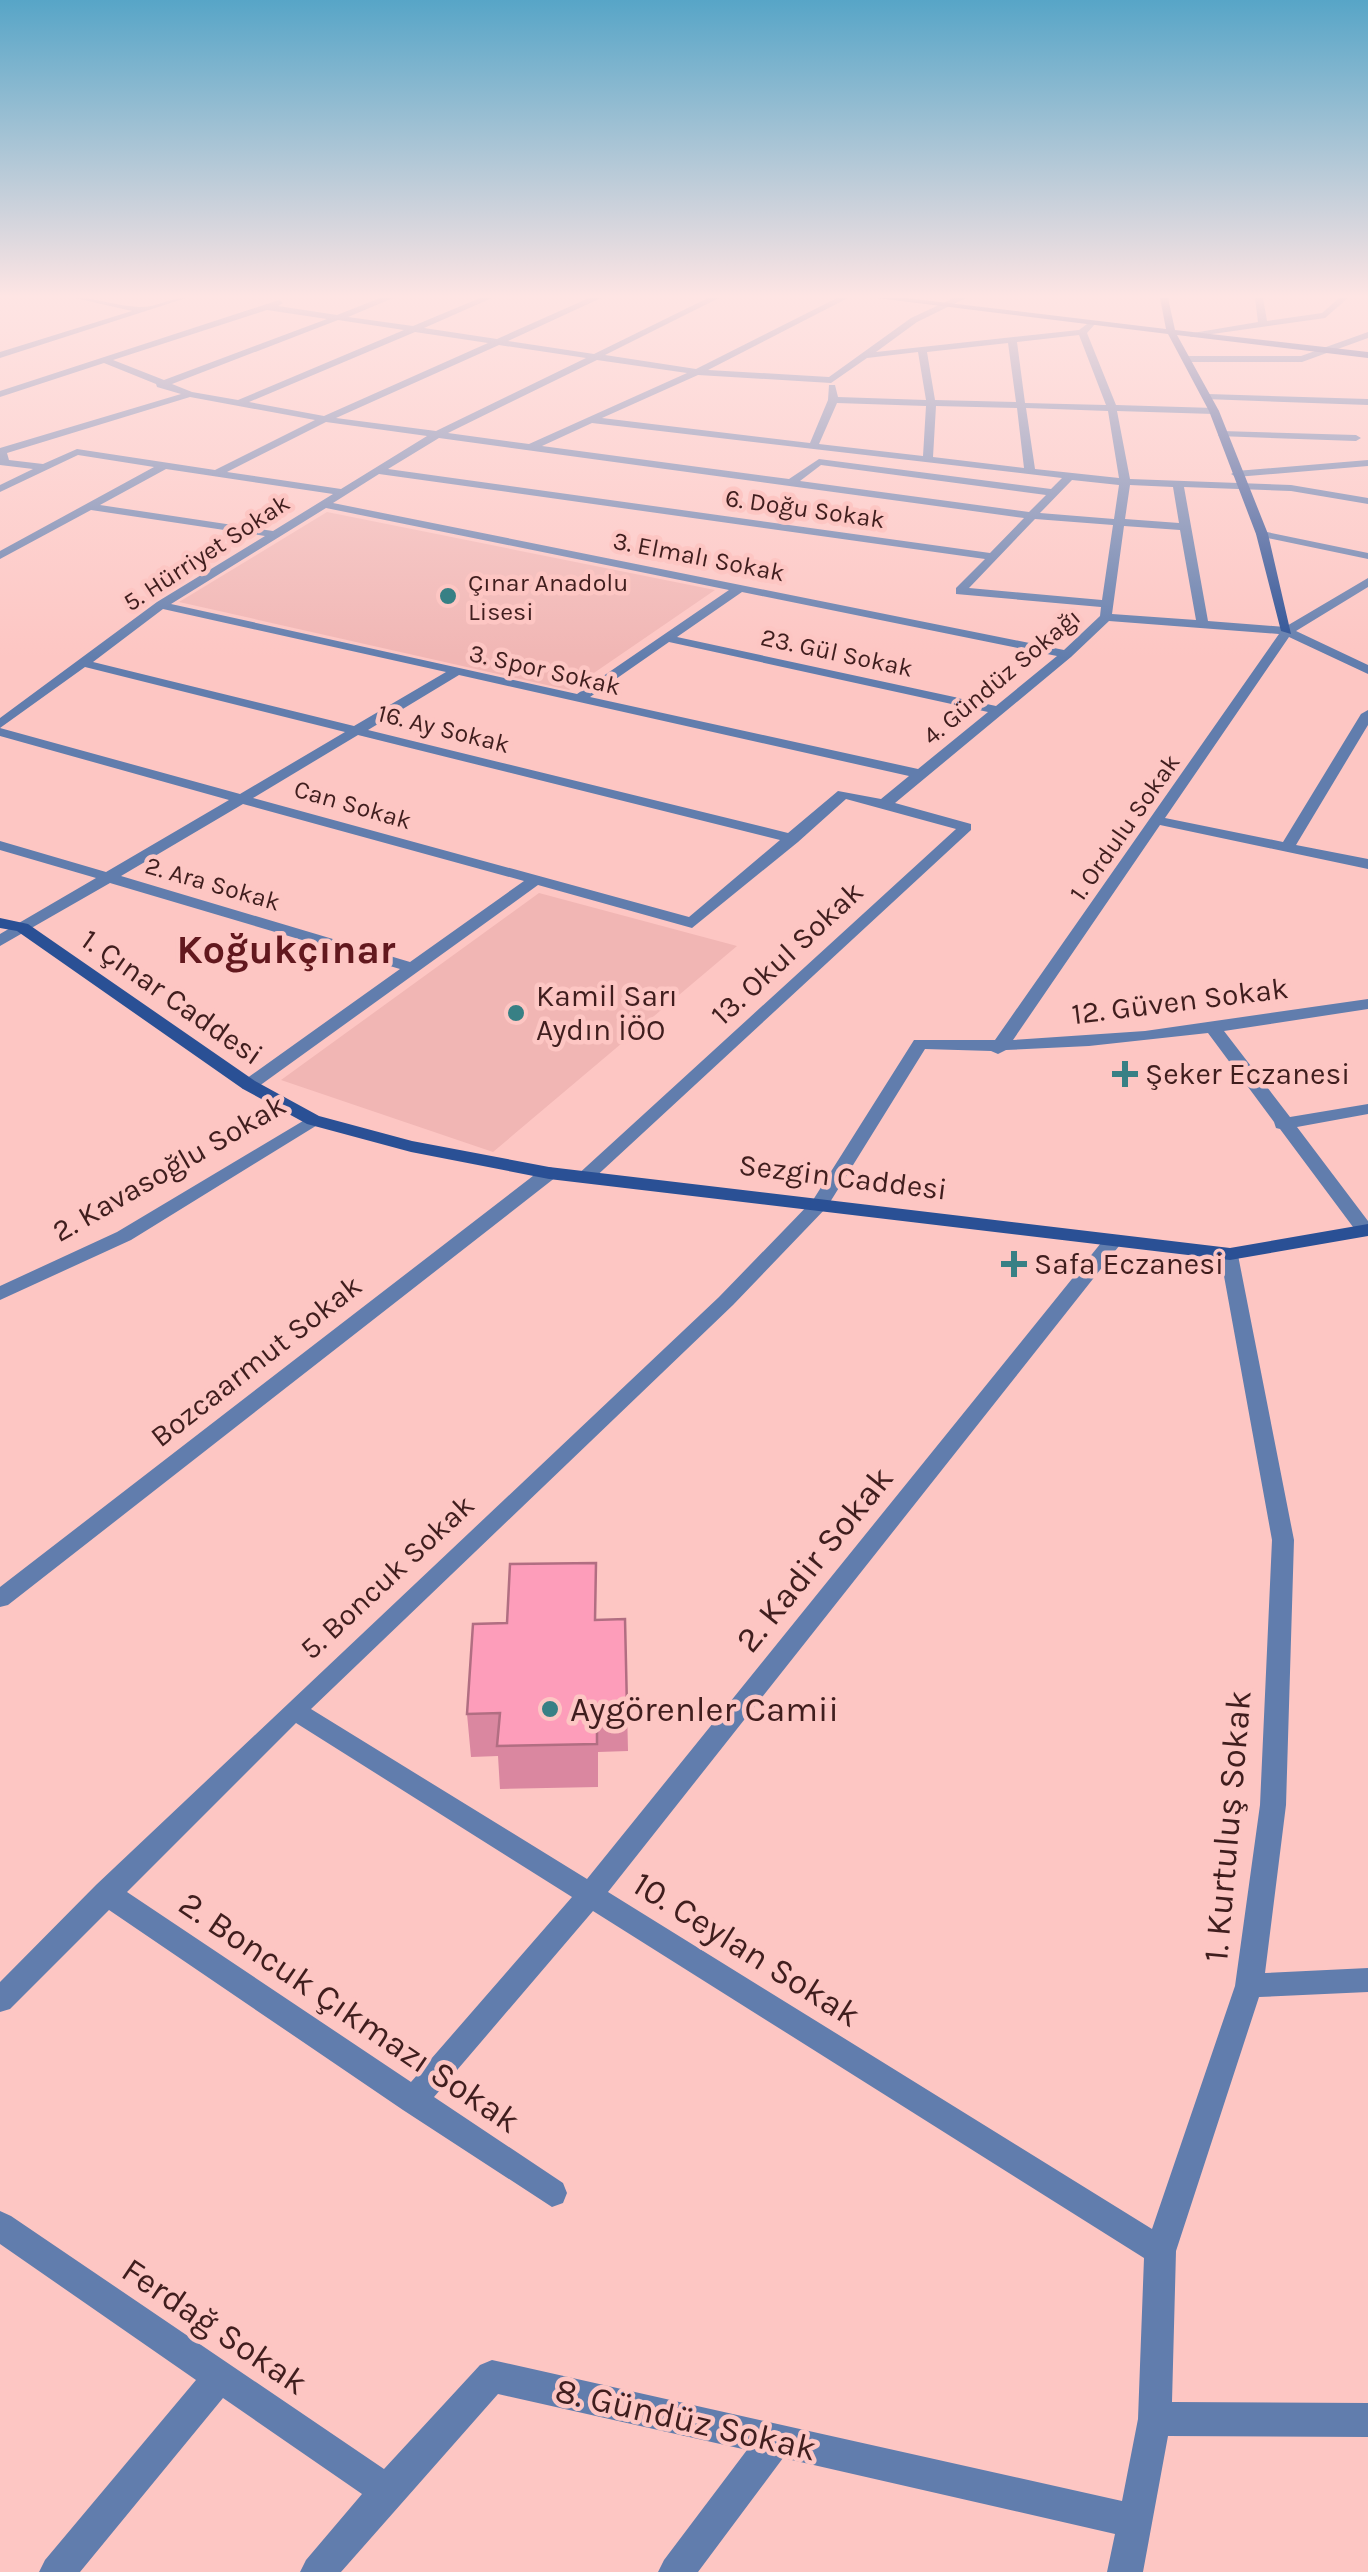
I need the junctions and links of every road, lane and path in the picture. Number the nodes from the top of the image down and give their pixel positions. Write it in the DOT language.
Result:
graph roads {
  1 [pos="111,418"];
  2 [pos="318,418"];
  3 [pos="472,418"];
  4 [pos="594,418"];
  5 [pos="825,418"];
  6 [pos="929,418"];
  7 [pos="1024,418"];
  8 [pos="1114,418"];
  9 [pos="1216,418"];
  10 [pos="324,419"];
  11 [pos="590,420"];
  12 [pos="1222,434"];
  13 [pos="436,435"];
  14 [pos="1356,438"];
  15 [pos="812,447"];
  16 [pos="529,448"];
  17 [pos="928,460"];
  18 [pos="2,463"];
  19 [pos="1368,463"];
  20 [pos="165,465"];
  21 [pos="43,467"];
  22 [pos="377,471"];
  23 [pos="1030,472"];
  24 [pos="216,473"];
  25 [pos="1070,476"];
  26 [pos="1238,480"];
  27 [pos="792,482"];
  28 [pos="1126,482"];
  29 [pos="1178,484"];
  30 [pos="0,489"];
  31 [pos="342,492"];
  32 [pos="1054,493"];
  33 [pos="1368,501"];
  34 [pos="322,504"];
  35 [pos="91,507"];
  36 [pos="1032,516"];
  37 [pos="1118,523"];
  38 [pos="1185,527"];
  39 [pos="273,534"];
  40 [pos="1262,534"];
  41 [pos="0,556"];
  42 [pos="990,556"];
  43 [pos="1368,556"];
  44 [pos="1368,582"];
  45 [pos="741,587"];
  46 [pos="161,605"];
  47 [pos="1106,610"];
  48 [pos="1202,622"];
  49 [pos="1287,632"];
  50 [pos="667,638"];
  51 [pos="1067,654"];
  52 [pos="84,662"];
  53 [pos="1368,670"];
  54 [pos="456,672"];
  55 [pos="576,700"];
  56 [pos="998,710"];
  57 [pos="1368,714"];
  58 [pos="0,728"];
  59 [pos="358,730"];
  60 [pos="919,774"];
  61 [pos="244,797"];
  62 [pos="884,804"];
  63 [pos="1155,820"];
  64 [pos="792,839"];
  65 [pos="0,845"];
  66 [pos="1288,848"];
  67 [pos="1368,864"];
  68 [pos="107,878"];
  69 [pos="536,879"];
  70 [pos="0,923"];
  71 [pos="22,927"];
  72 [pos="0,940"];
  73 [pos="413,968"];
  74 [pos="1368,1004"];
  75 [pos="1213,1028"];
  76 [pos="998,1049"];
  77 [pos="250,1085"];
  78 [pos="1368,1109"];
  79 [pos="313,1120"];
  80 [pos="1282,1124"];
  81 [pos="549,1173"];
  82 [pos="584,1177"];
  83 [pos="820,1204"];
  84 [pos="1367,1230"];
  85 [pos="1112,1242"];
  86 [pos="1230,1254"];
  87 [pos="0,1294"];
  88 [pos="0,1599"];
  89 [pos="294,1710"];
  90 [pos="106,1894"];
  91 [pos="590,1895"];
  92 [pos="1368,1980"];
  93 [pos="1249,1986"];
  94 [pos="0,2000"];
  95 [pos="414,2102"];
  96 [pos="552,2192"];
  97 [pos="0,2226"];
  98 [pos="1160,2251"];
  99 [pos="219,2378"];
  100 [pos="1155,2419"];
  101 [pos="1368,2420"];
  102 [pos="777,2439"];
  103 [pos="387,2490"];
  104 [pos="1136,2521"];
  105 [pos="57,2572"];
  106 [pos="318,2572"];
  107 [pos="676,2572"];
  108 [pos="1125,2572"];
  1 -- 18 [label="street"];
  2 -- 10 [label="street"];
  3 -- 13 [label="street, 5. Hürriyet Sokak"];
  4 -- 11 [label="street"];
  5 -- 15 [label="street"];
  6 -- 17 [label="street"];
  7 -- 23 [label="street"];
  8 -- 28 [label="street, 4. Gündüz Sokağı"];
  9 -- 12 [label="main road"];
  10 -- 13 [label="street"];
  10 -- 24 [label="street"];
  11 -- 15 [label="street"];
  11 -- 16 [label="street"];
  12 -- 14 [label="street"];
  12 -- 26 [label="main road"];
  13 -- 16 [label="street"];
  13 -- 22 [label="street, 5. Hürriyet Sokak"];
  15 -- 17 [label="street"];
  16 -- 27 [label="street"];
  17 -- 23 [label="street"];
  18 -- 21 [label="street"];
  19 -- 26 [label="street"];
  20 -- 21 [label="street"];
  20 -- 24 [label="street"];
  20 -- 35 [label="street"];
  21 -- 30 [label="street"];
  22 -- 31 [label="street, 5. Hürriyet Sokak"];
  22 -- 42 [label="street, 6. Doğu Sokak"];
  23 -- 25 [label="street"];
  24 -- 31 [label="street"];
  25 -- 28 [label="street"];
  25 -- 32 [label="street"];
  26 -- 29 [label="street"];
  26 -- 33 [label="street"];
  26 -- 40 [label="main road"];
  27 -- 32 [label="street"];
  27 -- 36 [label="street"];
  28 -- 29 [label="street"];
  28 -- 37 [label="street, 4. Gündüz Sokağı"];
  29 -- 38 [label="street"];
  31 -- 34 [label="street, 5. Hürriyet Sokak"];
  32 -- 36 [label="street"];
  34 -- 39 [label="street, 5. Hürriyet Sokak"];
  34 -- 45 [label="street, 3. Elmalı Sokak"];
  35 -- 39 [label="street"];
  35 -- 41 [label="street"];
  36 -- 37 [label="street"];
  36 -- 42 [label="street"];
  37 -- 38 [label="street"];
  37 -- 47 [label="street, 4. Gündüz Sokağı"];
  38 -- 48 [label="street"];
  39 -- 46 [label="street, 5. Hürriyet Sokak"];
  40 -- 43 [label="street"];
  40 -- 49 [label="main road"];
  42 -- 47 [label="street"];
  44 -- 49 [label="street"];
  45 -- 50 [label="street"];
  45 -- 51 [label="street, 3. Elmalı Sokak"];
  46 -- 52 [label="street, 5. Hürriyet Sokak"];
  46 -- 54 [label="street, 3. Spor Sokak"];
  47 -- 48 [label="street"];
  47 -- 51 [label="street, 4. Gündüz Sokağı"];
  48 -- 49 [label="street"];
  49 -- 53 [label="street"];
  49 -- 63 [label="street, 1. Ordulu Sokak"];
  50 -- 55 [label="street"];
  50 -- 56 [label="street, 23. Gül Sokak"];
  51 -- 56 [label="street, 4. Gündüz Sokağı"];
  52 -- 58 [label="street, 5. Hürriyet Sokak"];
  52 -- 59 [label="street, 16. Ay Sokak"];
  54 -- 55 [label="street, 3. Spor Sokak"];
  54 -- 59 [label="street"];
  55 -- 60 [label="street, 3. Spor Sokak"];
  56 -- 60 [label="street, 4. Gündüz Sokağı"];
  57 -- 66 [label="street"];
  58 -- 61 [label="street, Can Sokak"];
  59 -- 61 [label="street"];
  59 -- 64 [label="street, 16. Ay Sokak"];
  60 -- 62 [label="street, 4. Gündüz Sokağı"];
  61 -- 68 [label="street"];
  61 -- 69 [label="street, Can Sokak"];
  62 -- 64 [label="street"];
  62 -- 82 [label="street, 13. Okul Sokak"];
  63 -- 66 [label="street"];
  63 -- 76 [label="street, 1. Ordulu Sokak"];
  64 -- 69 [label="street, Can Sokak"];
  65 -- 68 [label="street, 2. Ara Sokak"];
  66 -- 67 [label="street"];
  68 -- 71 [label="street"];
  68 -- 73 [label="street, 2. Ara Sokak"];
  69 -- 73 [label="street"];
  70 -- 71 [label="main road, 1. Çınar Caddesi"];
  71 -- 72 [label="street"];
  71 -- 77 [label="main road, 1. Çınar Caddesi"];
  73 -- 77 [label="street"];
  74 -- 75 [label="street, 12. Güven Sokak"];
  75 -- 76 [label="street, 12. Güven Sokak"];
  75 -- 80 [label="street"];
  76 -- 83 [label="street, 12. Güven Sokak"];
  77 -- 79 [label="main road, 1. Çınar Caddesi"];
  78 -- 80 [label="street"];
  79 -- 81 [label="main road, Sezgin Caddesi"];
  79 -- 87 [label="street, 2. Kavasoğlu Sokak"];
  80 -- 84 [label="street"];
  81 -- 82 [label="main road, Sezgin Caddesi"];
  81 -- 88 [label="street, Bozcaarmut Sokak"];
  82 -- 83 [label="main road, Sezgin Caddesi"];
  83 -- 85 [label="main road, Sezgin Caddesi"];
  83 -- 89 [label="street, 5. Boncuk Sokak"];
  84 -- 86 [label="main road, Sezgin Caddesi"];
  85 -- 86 [label="main road, Sezgin Caddesi"];
  85 -- 91 [label="street, 2. Kadir Sokak"];
  86 -- 93 [label="street, 1. Kurtuluş Sokak"];
  89 -- 90 [label="street, 5. Boncuk Sokak"];
  89 -- 91 [label="street, 10. Ceylan Sokak"];
  90 -- 94 [label="street, 5. Boncuk Sokak"];
  90 -- 95 [label="street, 2. Boncuk Çıkmazı Sokak"];
  91 -- 95 [label="street, 2. Kadir Sokak"];
  91 -- 98 [label="street, 10. Ceylan Sokak"];
  92 -- 93 [label="street"];
  93 -- 98 [label="street, 1. Kurtuluş Sokak"];
  95 -- 96 [label="street, 2. Boncuk Çıkmazı Sokak"];
  97 -- 99 [label="street, Ferdağ Sokak"];
  98 -- 100 [label="street, 1. Kurtuluş Sokak"];
  99 -- 103 [label="street, Ferdağ Sokak"];
  99 -- 105 [label="street"];
  100 -- 101 [label="street"];
  100 -- 104 [label="street, 1. Kurtuluş Sokak"];
  102 -- 103 [label="street, 8. Gündüz Sokak"];
  102 -- 104 [label="street, 8. Gündüz Sokak"];
  102 -- 107 [label="street"];
  103 -- 106 [label="street, 8. Gündüz Sokak"];
  104 -- 108 [label="street, 1. Kurtuluş Sokak"];
}
